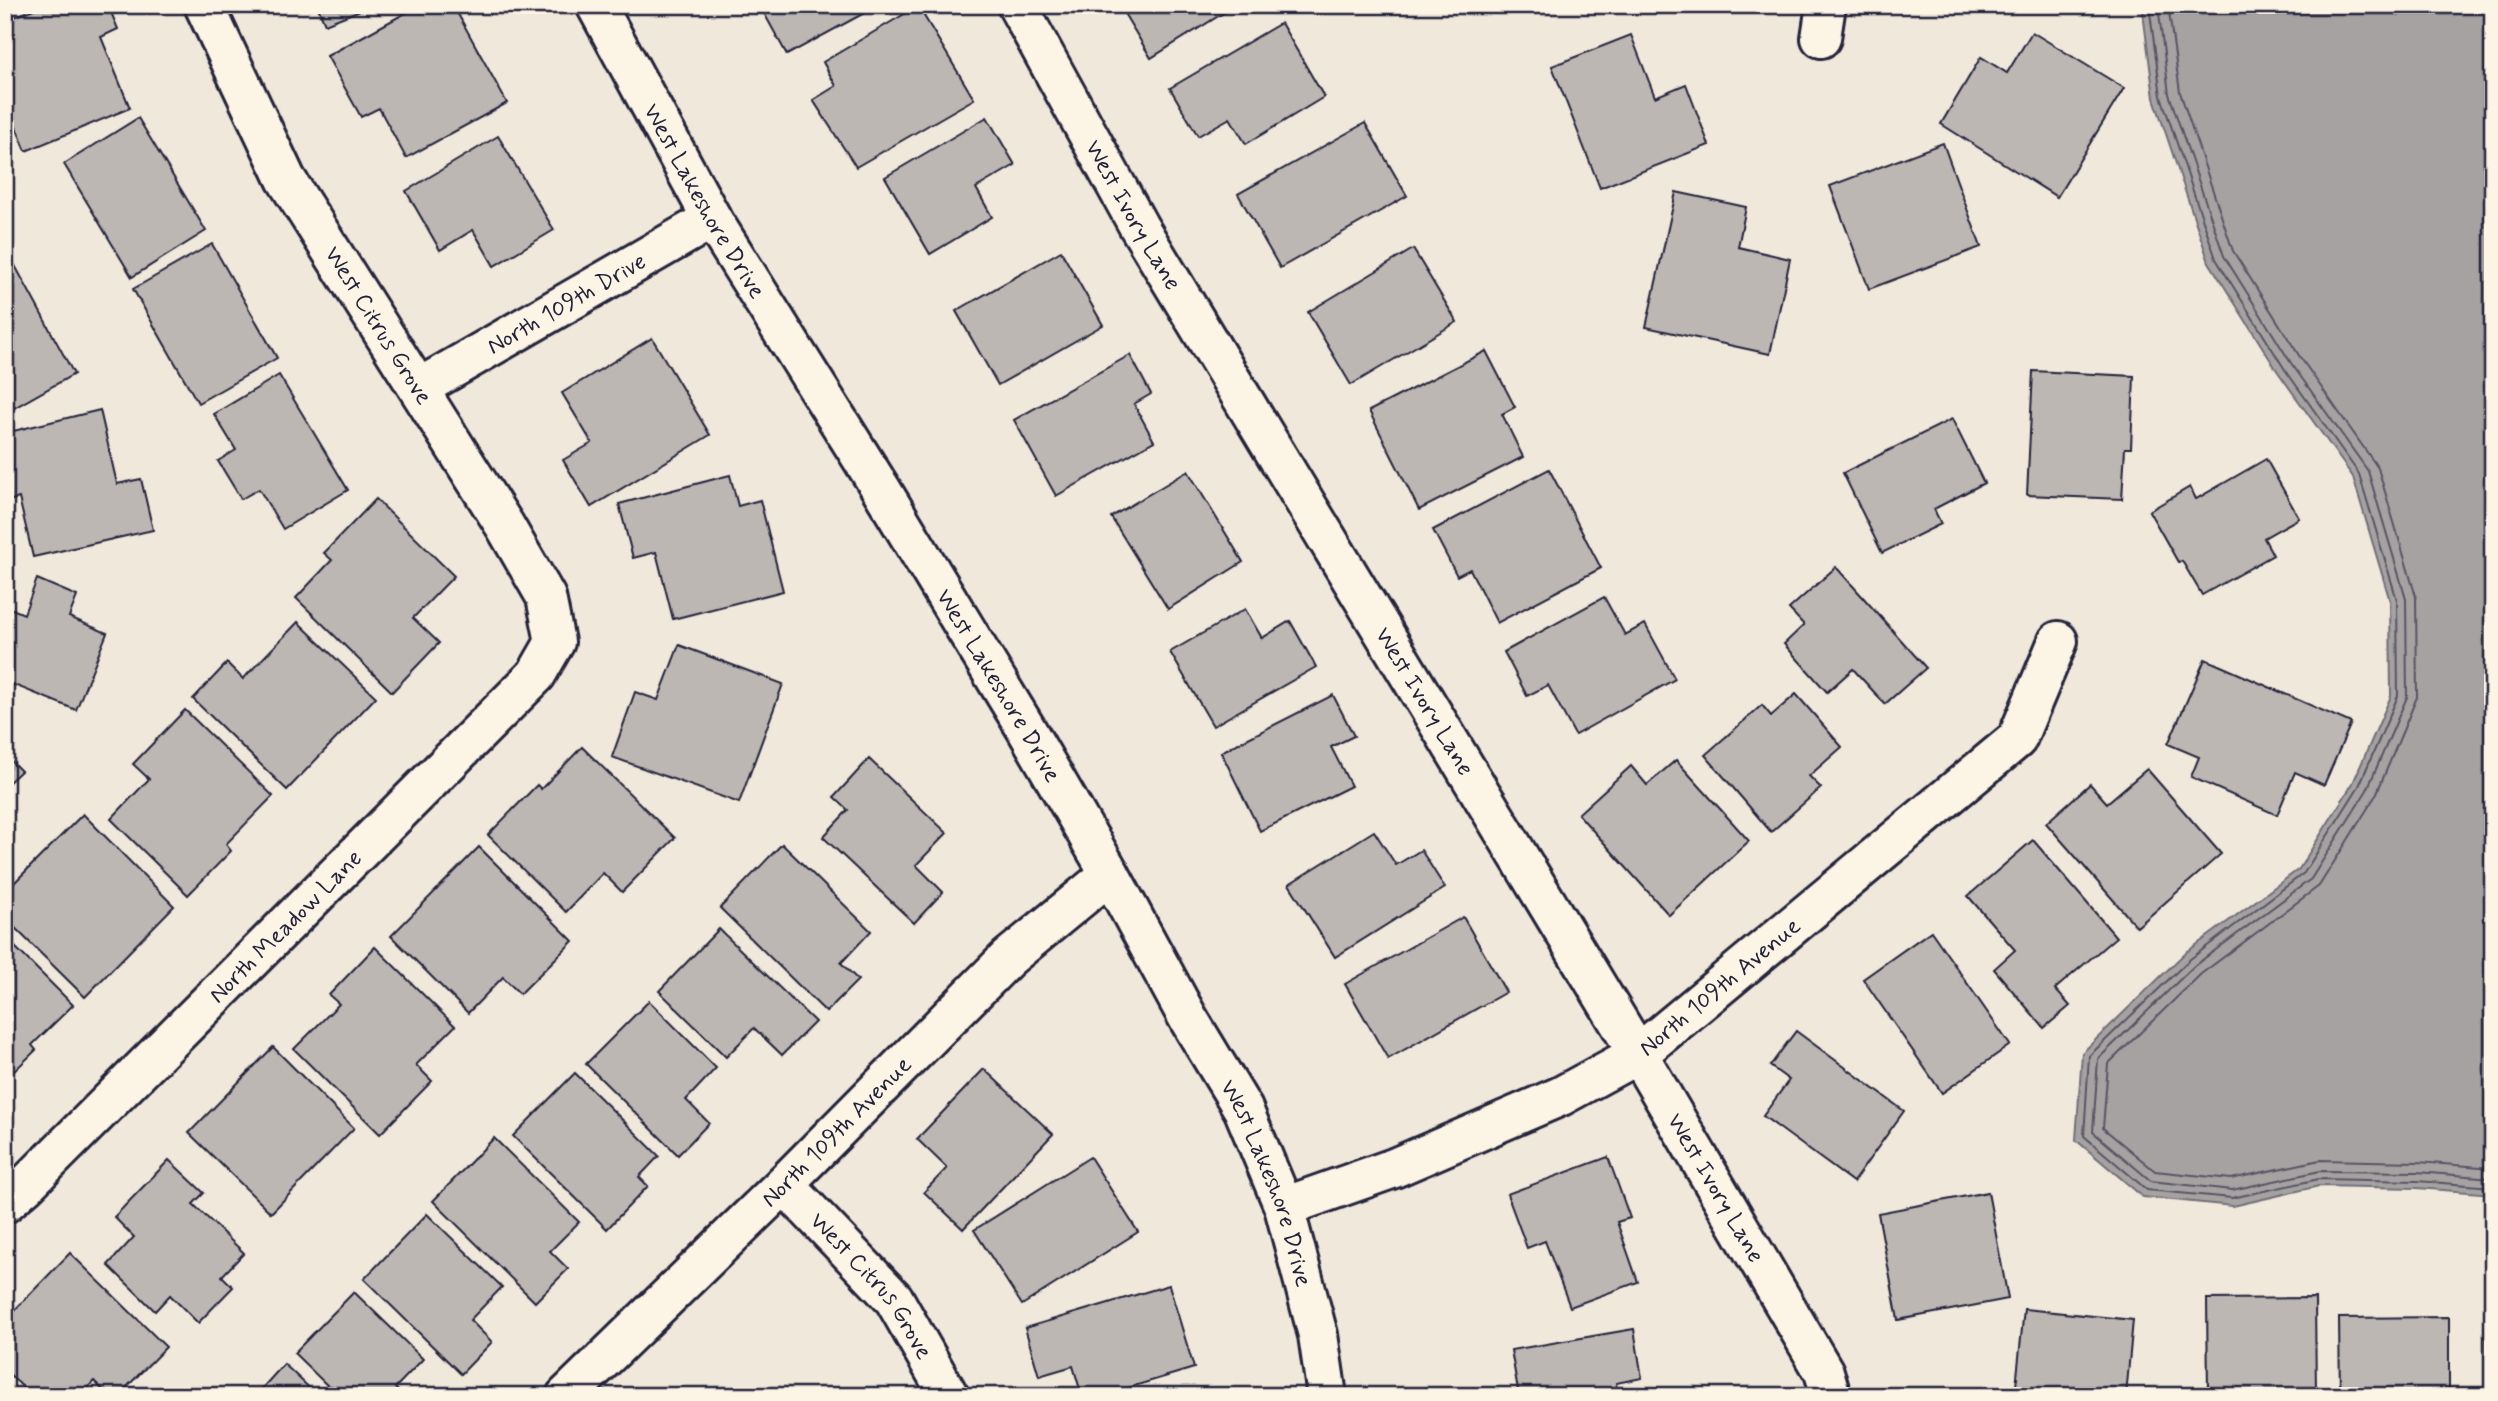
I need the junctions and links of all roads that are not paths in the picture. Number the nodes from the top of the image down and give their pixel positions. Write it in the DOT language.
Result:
graph roads {
  1 [pos="204,5"];
  2 [pos="596,5"];
  3 [pos="1017,5"];
  4 [pos="712,219"];
  5 [pos="419,388"];
  6 [pos="2058,641"];
  7 [pos="555,642"];
  8 [pos="1110,874"];
  9 [pos="1638,1054"];
  10 [pos="784,1184"];
  11 [pos="5,1203"];
  12 [pos="1284,1207"];
  13 [pos="566,1396"];
  14 [pos="949,1396"];
  15 [pos="1327,1396"];
  16 [pos="1831,1396"];
  1 -- 5 [label="street, West Citrus Grove"];
  2 -- 4 [label="street, West Lakeshore Drive"];
  3 -- 9 [label="street, West Ivory Lane"];
  4 -- 5 [label="street, North 109th Drive"];
  4 -- 8 [label="street, West Lakeshore Drive"];
  5 -- 7 [label="street, West Citrus Grove"];
  6 -- 9 [label="street, North 109th Avenue"];
  7 -- 11 [label="street, North Meadow Lane"];
  8 -- 10 [label="street, North 109th Avenue"];
  8 -- 12 [label="street, West Lakeshore Drive"];
  9 -- 12 [label="street, North 109th Avenue"];
  9 -- 16 [label="street, West Ivory Lane"];
  10 -- 13 [label="street, North 109th Avenue"];
  10 -- 14 [label="street, West Citrus Grove"];
  12 -- 15 [label="street, West Lakeshore Drive"];
}
